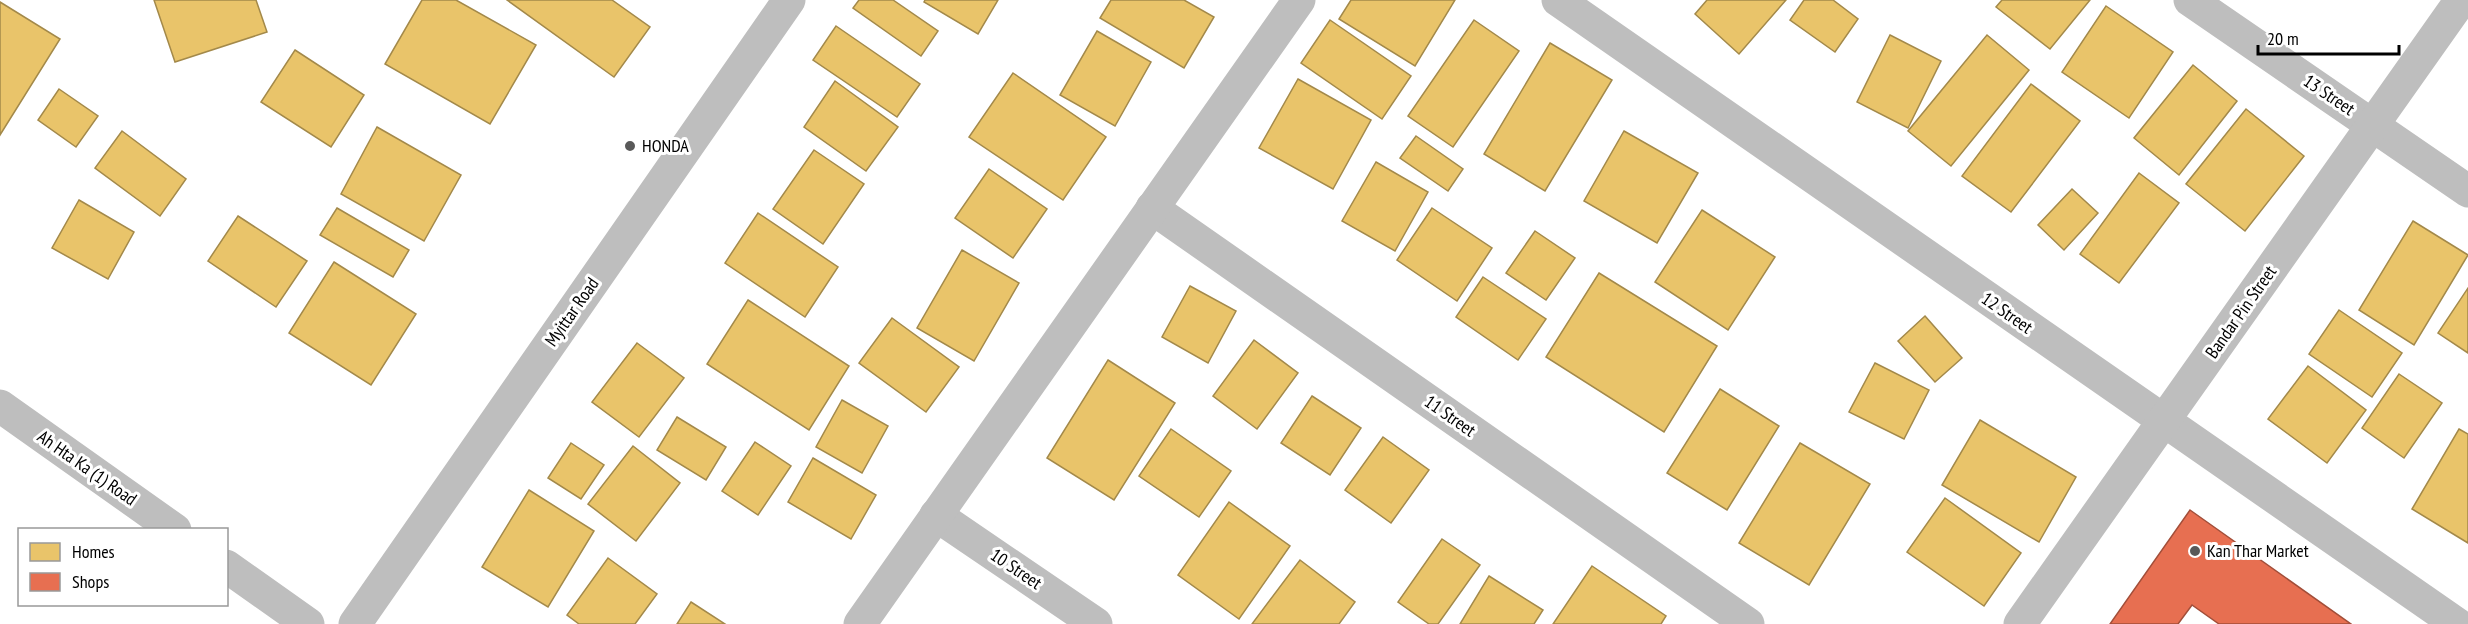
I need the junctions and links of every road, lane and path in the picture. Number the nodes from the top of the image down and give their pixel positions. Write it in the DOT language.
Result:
graph roads {
  1 [pos="789,0"];
  2 [pos="1299,0"];
  3 [pos="1558,0"];
  4 [pos="2190,0"];
  5 [pos="2461,0"];
  6 [pos="2373,125"];
  7 [pos="2468,191"];
  8 [pos="1152,208"];
  9 [pos="0,406"];
  10 [pos="2163,421"];
  11 [pos="936,515"];
  12 [pos="172,528"];
  13 [pos="228,567"];
  14 [pos="308,624"];
  15 [pos="355,624"];
  16 [pos="860,624"];
  17 [pos="1096,624"];
  18 [pos="1748,624"];
  19 [pos="2020,624"];
  20 [pos="2457,624"];
  1 -- 15 [label="street, Myittar Road"];
  2 -- 8 [label="street"];
  3 -- 10 [label="street, 12 Street"];
  4 -- 6 [label="street, 13 Street"];
  5 -- 6 [label="street, Bandar Pin Street"];
  6 -- 7 [label="street, 13 Street"];
  6 -- 10 [label="street, Bandar Pin Street"];
  8 -- 11 [label="street"];
  8 -- 18 [label="street, 11 Street"];
  9 -- 12 [label="street, Ah Hta Ka (1) Road"];
  10 -- 19 [label="street, Bandar Pin Street"];
  10 -- 20 [label="street, 12 Street"];
  11 -- 16 [label="street"];
  11 -- 17 [label="street, 10 Street"];
  13 -- 14 [label="street"];
}
